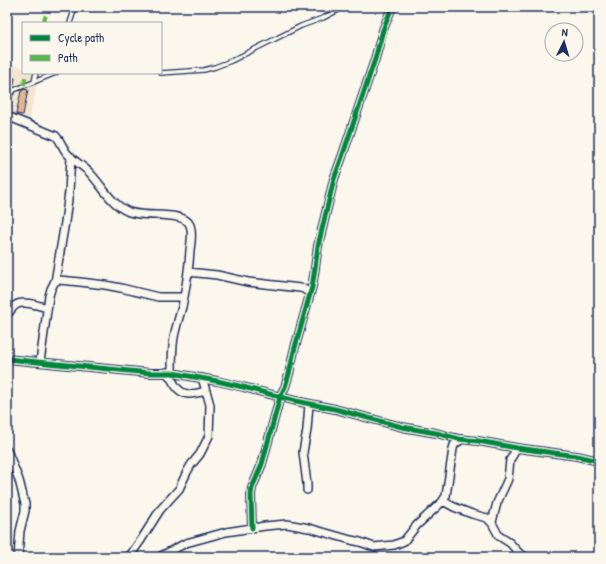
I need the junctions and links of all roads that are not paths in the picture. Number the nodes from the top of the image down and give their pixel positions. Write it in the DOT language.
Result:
graph roads {
  1 [pos="75,7"];
  2 [pos="344,7"];
  3 [pos="392,7"];
  4 [pos="70,22"];
  5 [pos="162,73"];
  6 [pos="36,74"];
  7 [pos="54,74"];
  8 [pos="34,82"];
  9 [pos="7,98"];
  10 [pos="7,116"];
  11 [pos="71,157"];
  12 [pos="188,272"];
  13 [pos="55,282"];
  14 [pos="310,294"];
  15 [pos="184,297"];
  16 [pos="48,308"];
  17 [pos="7,315"];
  18 [pos="7,359"];
  19 [pos="40,362"];
  20 [pos="169,373"];
  21 [pos="202,378"];
  22 [pos="206,392"];
  23 [pos="280,397"];
  24 [pos="309,404"];
  25 [pos="462,439"];
  26 [pos="517,448"];
  27 [pos="7,450"];
  28 [pos="599,461"];
  29 [pos="307,490"];
  30 [pos="443,500"];
  31 [pos="492,522"];
  32 [pos="252,528"];
  33 [pos="18,557"];
  34 [pos="129,557"];
  35 [pos="158,557"];
  36 [pos="525,557"];
  1 -- 4 [label="lane"];
  2 -- 5 [label="lane"];
  3 -- 14 [label="street"];
  6 -- 8 [label="lane"];
  7 -- 8 [label="lane"];
  8 -- 9 [label="lane"];
  10 -- 11 [label="street"];
  11 -- 12 [label="street"];
  11 -- 13 [label="street"];
  12 -- 14 [label="street"];
  12 -- 15 [label="street"];
  13 -- 15 [label="street"];
  13 -- 16 [label="street"];
  14 -- 23 [label="street"];
  15 -- 20 [label="street"];
  16 -- 17 [label="street"];
  16 -- 19 [label="street"];
  18 -- 19 [label="street"];
  19 -- 20 [label="street"];
  20 -- 21 [label="street"];
  20 -- 22 [label="street"];
  21 -- 22 [label="street"];
  21 -- 23 [label="street"];
  22 -- 34 [label="street"];
  23 -- 24 [label="street"];
  23 -- 32 [label="street"];
  24 -- 25 [label="street"];
  24 -- 29 [label="street"];
  25 -- 26 [label="street"];
  25 -- 30 [label="street"];
  26 -- 28 [label="street"];
  26 -- 31 [label="street"];
  27 -- 33 [label="street"];
  30 -- 31 [label="street"];
  30 -- 32 [label="street"];
  31 -- 36 [label="street"];
  32 -- 35 [label="street"];
}
